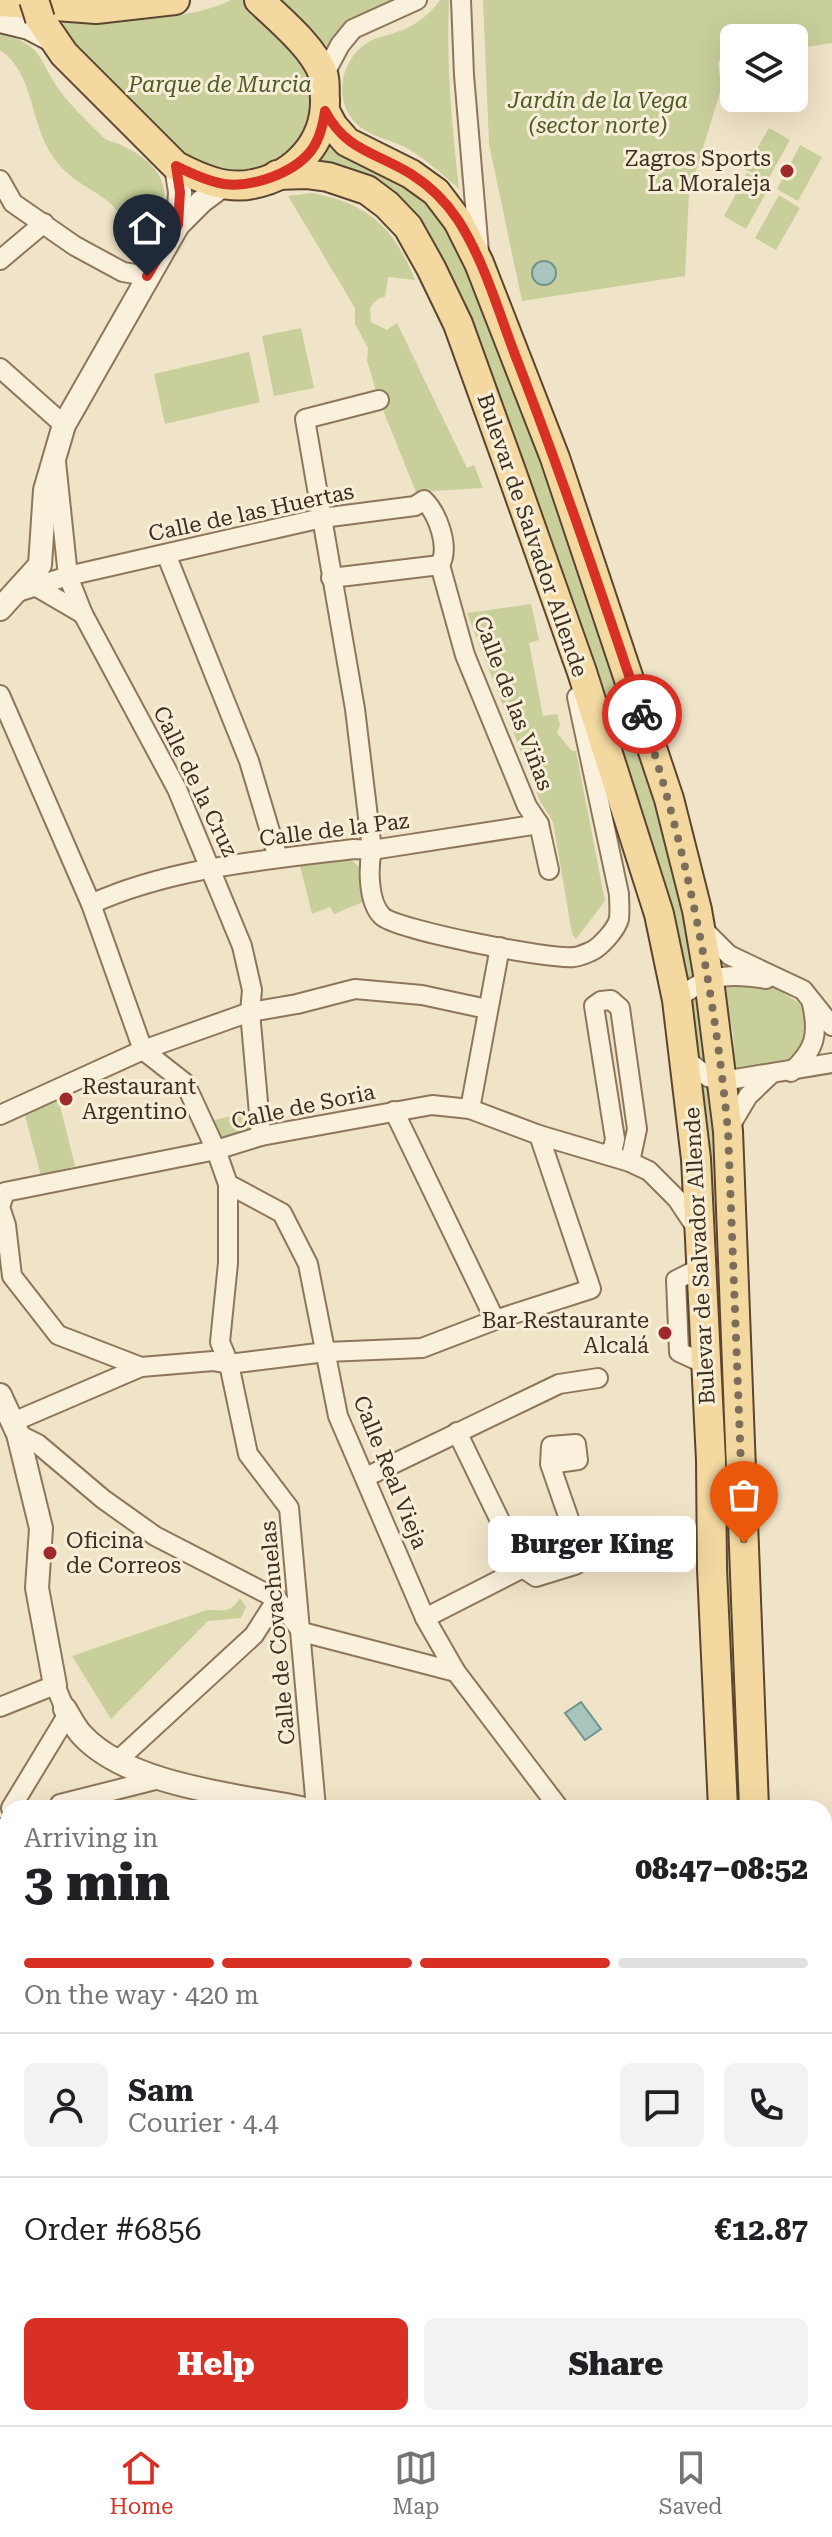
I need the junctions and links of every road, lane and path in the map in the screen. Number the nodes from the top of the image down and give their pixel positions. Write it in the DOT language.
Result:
graph roads {
  1 [pos="175,0"];
  2 [pos="259,0"];
  3 [pos="417,0"];
  4 [pos="461,0"];
  5 [pos="0,2"];
  6 [pos="42,19"];
  7 [pos="0,20"];
  8 [pos="324,75"];
  9 [pos="325,111"];
  10 [pos="176,166"];
  11 [pos="277,175"];
  12 [pos="0,180"];
  13 [pos="225,184"];
  14 [pos="44,223"];
  15 [pos="178,225"];
  16 [pos="0,260"];
  17 [pos="479,263"];
  18 [pos="147,276"];
  19 [pos="0,368"];
  20 [pos="379,400"];
  21 [pos="64,425"];
  22 [pos="55,455"];
  23 [pos="322,518"];
  24 [pos="166,554"];
  25 [pos="440,565"];
  26 [pos="546,570"];
  27 [pos="68,576"];
  28 [pos="331,578"];
  29 [pos="26,589"];
  30 [pos="0,608"];
  31 [pos="83,614"];
  32 [pos="0,695"];
  33 [pos="539,824"];
  34 [pos="372,850"];
  35 [pos="278,858"];
  36 [pos="211,869"];
  37 [pos="549,870"];
  38 [pos="91,904"];
  39 [pos="699,926"];
  40 [pos="500,947"];
  41 [pos="709,980"];
  42 [pos="791,982"];
  43 [pos="677,1000"];
  44 [pos="811,1001"];
  45 [pos="487,1009"];
  46 [pos="250,1012"];
  47 [pos="832,1026"];
  48 [pos="143,1050"];
  49 [pos="683,1057"];
  50 [pos="832,1063"];
  51 [pos="791,1072"];
  52 [pos="771,1074"];
  53 [pos="723,1081"];
  54 [pos="470,1109"];
  55 [pos="394,1111"];
  56 [pos="0,1115"];
  57 [pos="728,1131"];
  58 [pos="539,1135"];
  59 [pos="261,1136"];
  60 [pos="216,1150"];
  61 [pos="607,1154"];
  62 [pos="630,1162"];
  63 [pos="228,1184"];
  64 [pos="699,1232"];
  65 [pos="6,1281"];
  66 [pos="495,1320"];
  67 [pos="326,1352"];
  68 [pos="229,1364"];
  69 [pos="141,1367"];
  70 [pos="598,1378"];
  71 [pos="0,1395"];
  72 [pos="11,1423"];
  73 [pos="457,1432"];
  74 [pos="550,1464"];
  75 [pos="366,1477"];
  76 [pos="523,1568"];
  77 [pos="277,1599"];
  78 [pos="425,1618"];
  79 [pos="302,1632"];
  80 [pos="456,1672"];
  81 [pos="55,1685"];
  82 [pos="0,1707"];
  83 [pos="65,1714"];
  84 [pos="116,1762"];
  85 [pos="159,1779"];
  86 [pos="16,1800"];
  87 [pos="79,1800"];
  88 [pos="242,1800"];
  89 [pos="315,1800"];
  90 [pos="553,1800"];
  91 [pos="723,1800"];
  92 [pos="754,1800"];
  1 -- 5 [label="main road"];
  2 -- 8 [label="main road"];
  3 -- 8 [label="street"];
  4 -- 17 [label="street"];
  6 -- 7 [label="main road"];
  6 -- 10 [label="main road"];
  8 -- 9 [label="main road"];
  9 -- 11 [label="main road"];
  9 -- 17 [label="main road, Bulevar de Salvador Allende"];
  10 -- 13 [label="main road"];
  10 -- 15 [label="street"];
  11 -- 13 [label="main road"];
  11 -- 26 [label="main road, Bulevar de Salvador Allende"];
  12 -- 14 [label="street"];
  13 -- 15 [label="street"];
  14 -- 16 [label="street"];
  14 -- 18 [label="street"];
  15 -- 18 [label="street"];
  17 -- 39 [label="main road, Bulevar de Salvador Allende"];
  18 -- 21 [label="street"];
  19 -- 21 [label="street"];
  20 -- 23 [label="street"];
  21 -- 22 [label="street"];
  22 -- 27 [label="street, Calle de la Cruz"];
  22 -- 29 [label="street"];
  23 -- 24 [label="street, Calle de las Huertas"];
  23 -- 25 [label="street, Calle de las Huertas"];
  23 -- 28 [label="street"];
  24 -- 27 [label="street, Calle de las Huertas"];
  24 -- 35 [label="street"];
  25 -- 28 [label="street"];
  25 -- 33 [label="street, Calle de las Viñas"];
  26 -- 40 [label="street"];
  26 -- 43 [label="main road, Bulevar de Salvador Allende"];
  27 -- 29 [label="street, Calle de las Huertas"];
  27 -- 31 [label="street, Calle de la Cruz"];
  28 -- 34 [label="street"];
  29 -- 30 [label="street"];
  29 -- 31 [label="street"];
  31 -- 36 [label="street, Calle de la Cruz"];
  32 -- 38 [label="street"];
  33 -- 34 [label="street, Calle de la Paz"];
  33 -- 37 [label="street, Calle de las Viñas"];
  34 -- 35 [label="street, Calle de la Paz"];
  34 -- 40 [label="street"];
  35 -- 36 [label="street, Calle de la Paz"];
  36 -- 38 [label="street, Calle de la Paz"];
  36 -- 46 [label="street, Calle de la Cruz"];
  38 -- 48 [label="street"];
  39 -- 41 [label="main road, Bulevar de Salvador Allende"];
  39 -- 42 [label="street"];
  40 -- 45 [label="street"];
  41 -- 42 [label="street"];
  41 -- 43 [label="street"];
  41 -- 53 [label="main road, Bulevar de Salvador Allende"];
  42 -- 44 [label="street"];
  43 -- 49 [label="main road, Bulevar de Salvador Allende"];
  44 -- 47 [label="street"];
  44 -- 51 [label="street"];
  45 -- 46 [label="street"];
  45 -- 54 [label="street"];
  46 -- 48 [label="street"];
  46 -- 59 [label="street, Calle de la Cruz"];
  48 -- 56 [label="street"];
  48 -- 60 [label="street"];
  49 -- 53 [label="street"];
  49 -- 64 [label="main road, Bulevar de Salvador Allende"];
  50 -- 51 [label="street"];
  51 -- 52 [label="street"];
  52 -- 53 [label="street"];
  52 -- 57 [label="street"];
  53 -- 57 [label="main road, Bulevar de Salvador Allende"];
  54 -- 55 [label="street, Calle de Soria"];
  54 -- 58 [label="street, Calle de Soria"];
  55 -- 59 [label="street, Calle de Soria"];
  55 -- 66 [label="street"];
  57 -- 92 [label="main road, Bulevar de Salvador Allende"];
  58 -- 61 [label="street, Calle de Soria"];
  58 -- 66 [label="street"];
  59 -- 60 [label="street, Calle de Soria"];
  60 -- 63 [label="street"];
  60 -- 65 [label="street, Calle de Soria"];
  61 -- 62 [label="street, Calle de Soria"];
  61 -- 62 [label="street"];
  62 -- 64 [label="street, Calle de Soria"];
  63 -- 67 [label="street, Calle Real Vieja"];
  63 -- 68 [label="street, Calle de Covachuelas"];
  64 -- 91 [label="main road, Bulevar de Salvador Allende"];
  65 -- 69 [label="street"];
  66 -- 67 [label="street"];
  67 -- 68 [label="street"];
  67 -- 75 [label="street, Calle Real Vieja"];
  68 -- 69 [label="street"];
  68 -- 79 [label="street, Calle de Covachuelas"];
  69 -- 72 [label="street"];
  70 -- 73 [label="street"];
  71 -- 72 [label="street"];
  72 -- 77 [label="street"];
  72 -- 81 [label="street"];
  73 -- 75 [label="street"];
  73 -- 76 [label="street"];
  74 -- 76 [label="street"];
  75 -- 78 [label="street, Calle Real Vieja"];
  76 -- 78 [label="street"];
  77 -- 79 [label="street"];
  77 -- 84 [label="street"];
  78 -- 80 [label="street, Calle Real Vieja"];
  79 -- 80 [label="street"];
  79 -- 89 [label="street, Calle de Covachuelas"];
  80 -- 90 [label="street, Calle Real Vieja"];
  81 -- 82 [label="street"];
  81 -- 83 [label="street"];
  83 -- 84 [label="street"];
  83 -- 86 [label="street"];
  84 -- 85 [label="street"];
  85 -- 87 [label="street"];
  85 -- 88 [label="street"];
}
